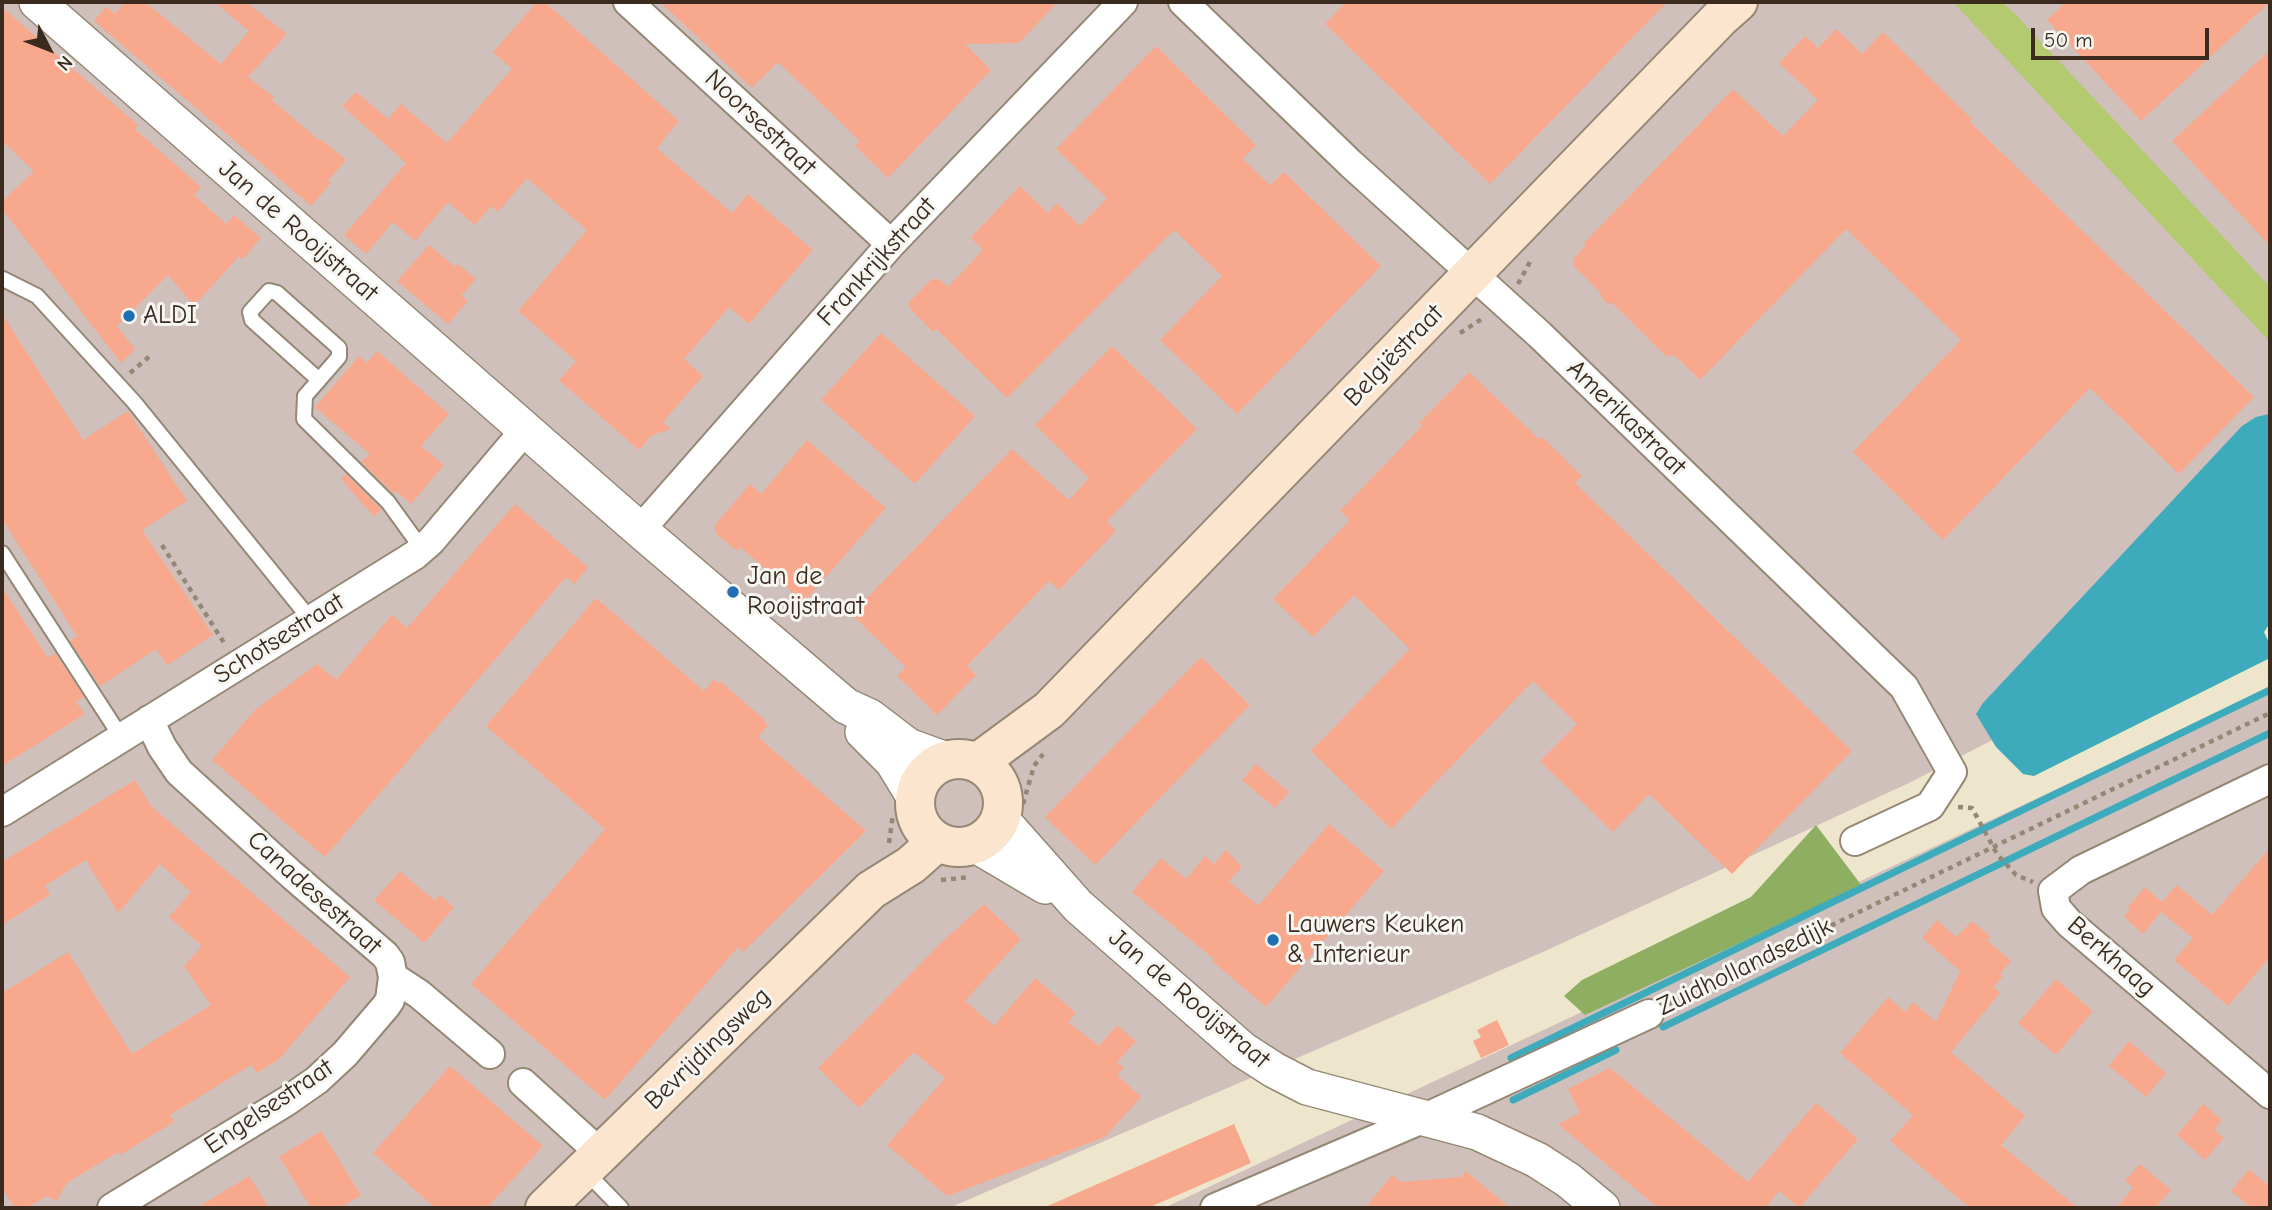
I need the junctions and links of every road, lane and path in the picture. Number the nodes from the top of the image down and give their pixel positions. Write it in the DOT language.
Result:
graph roads {
  1 [pos="37,2"];
  2 [pos="628,2"];
  3 [pos="1123,2"];
  4 [pos="1183,2"];
  5 [pos="1738,2"];
  6 [pos="891,244"];
  7 [pos="1473,274"];
  8 [pos="2,278"];
  9 [pos="2,284"];
  10 [pos="319,380"];
  11 [pos="525,430"];
  12 [pos="637,534"];
  13 [pos="162,545"];
  14 [pos="422,550"];
  15 [pos="2,553"];
  16 [pos="310,619"];
  17 [pos="238,664"];
  18 [pos="846,705"];
  19 [pos="2270,713"];
  20 [pos="149,720"];
  21 [pos="121,737"];
  22 [pos="1034,766"];
  23 [pos="2270,779"];
  24 [pos="2,812"];
  25 [pos="1979,822"];
  26 [pos="950,824"];
  27 [pos="1855,841"];
  28 [pos="1993,848"];
  29 [pos="2016,875"];
  30 [pos="394,976"];
  31 [pos="1649,1013"];
  32 [pos="490,1054"];
  33 [pos="523,1083"];
  34 [pos="2270,1094"];
  35 [pos="1426,1117"];
  36 [pos="592,1161"];
  37 [pos="112,1208"];
  38 [pos="545,1208"];
  39 [pos="621,1208"];
  40 [pos="1215,1208"];
  41 [pos="1602,1208"];
  1 -- 11 [label="street, Jan de Rooijstraat"];
  2 -- 6 [label="street, Noorsestraat"];
  3 -- 6 [label="street, Frankrijkstraat"];
  4 -- 7 [label="street, Amerikastraat"];
  5 -- 7 [label="main road, Belgiëstraat"];
  6 -- 12 [label="street, Frankrijkstraat"];
  7 -- 26 [label="main road, Belgiëstraat"];
  7 -- 27 [label="street, Amerikastraat"];
  8 -- 9 [label="lane"];
  8 -- 16 [label="lane"];
  10 -- 10 [label="lane"];
  10 -- 14 [label="lane"];
  11 -- 12 [label="street, Jan de Rooijstraat"];
  11 -- 14 [label="street, Schotsestraat"];
  12 -- 18 [label="street, Jan de Rooijstraat"];
  13 -- 17 [label="path"];
  14 -- 16 [label="street, Schotsestraat"];
  15 -- 21 [label="lane"];
  16 -- 17 [label="street, Schotsestraat"];
  17 -- 20 [label="street, Schotsestraat"];
  18 -- 26 [label="street, Jan de Rooijstraat"];
  18 -- 26 [label="street, Jan de Rooijstraat"];
  19 -- 28 [label="path, Zuidhollandsedijk"];
  20 -- 21 [label="street, Schotsestraat"];
  20 -- 30 [label="street, Canadesestraat"];
  21 -- 24 [label="street, Schotsestraat"];
  22 -- 26 [label="path"];
  23 -- 34 [label="street, Berkhaag"];
  25 -- 28 [label="path"];
  26 -- 35 [label="street, Jan de Rooijstraat"];
  26 -- 36 [label="main road, Bevrijdingsweg"];
  28 -- 29 [label="path"];
  28 -- 31 [label="path, Zuidhollandsedijk"];
  30 -- 32 [label="street, Canadesestraat"];
  30 -- 37 [label="street, Engelsestraat"];
  31 -- 35 [label="street, Zuidhollandsedijk"];
  33 -- 36 [label="street"];
  35 -- 40 [label="street, Zuidhollandsedijk"];
  35 -- 41 [label="street, Jan de Rooijstraat"];
  36 -- 38 [label="main road, Bevrijdingsweg"];
  36 -- 39 [label="lane"];
}
